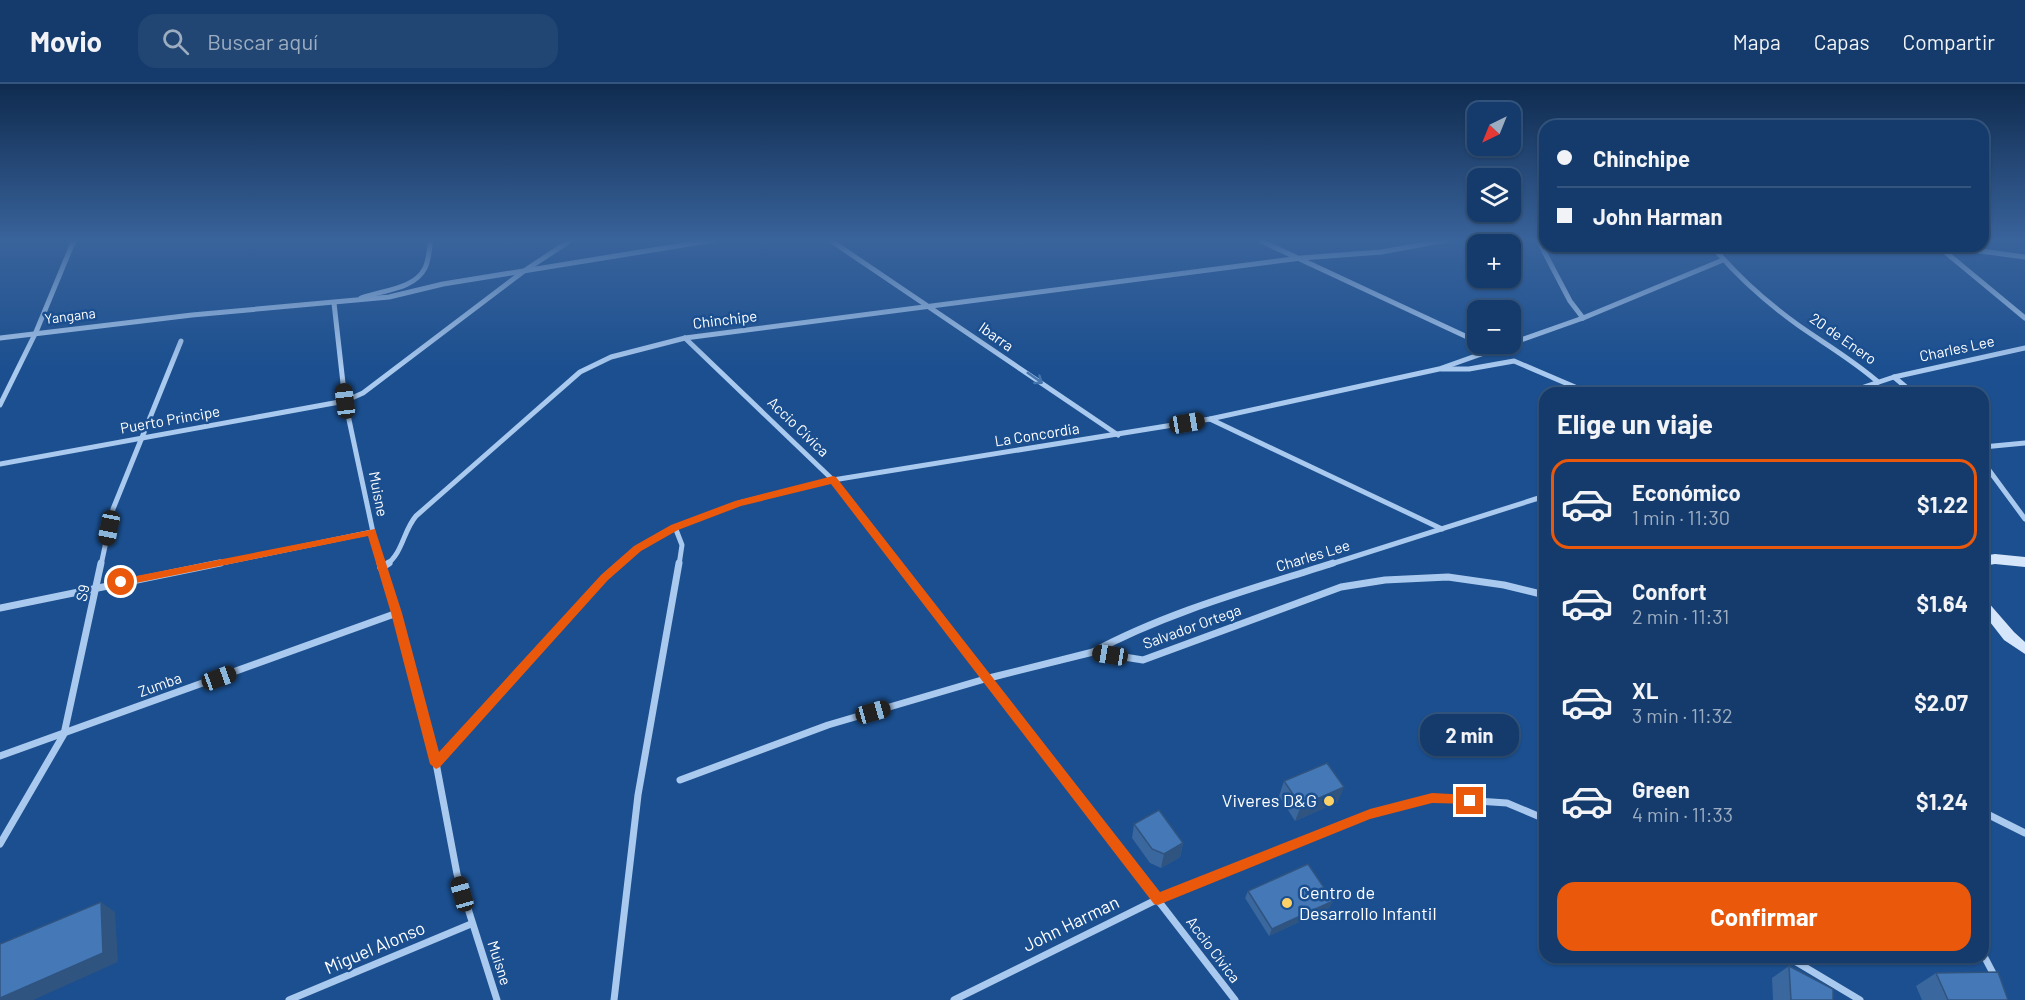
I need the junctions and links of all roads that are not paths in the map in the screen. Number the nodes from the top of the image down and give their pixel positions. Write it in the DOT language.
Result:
graph roads {
  1 [pos="56,283"];
  2 [pos="407,283"];
  3 [pos="450,283"];
  4 [pos="508,283"];
  5 [pos="895,283"];
  6 [pos="1119,283"];
  7 [pos="1354,283"];
  8 [pos="1560,283"];
  9 [pos="1668,283"];
  10 [pos="1748,283"];
  11 [pos="1982,283"];
  12 [pos="357,300"];
  13 [pos="334,303"];
  14 [pos="933,308"];
  15 [pos="1583,318"];
  16 [pos="2025,318"];
  17 [pos="36,332"];
  18 [pos="1467,337"];
  19 [pos="0,338"];
  20 [pos="685,338"];
  21 [pos="181,341"];
  22 [pos="1521,341"];
  23 [pos="2025,348"];
  24 [pos="1483,354"];
  25 [pos="1438,369"];
  26 [pos="1894,377"];
  27 [pos="1878,382"];
  28 [pos="1575,387"];
  29 [pos="1863,387"];
  30 [pos="1906,387"];
  31 [pos="345,401"];
  32 [pos="0,405"];
  33 [pos="1210,419"];
  34 [pos="1118,435"];
  35 [pos="140,438"];
  36 [pos="2025,443"];
  37 [pos="1989,446"];
  38 [pos="0,464"];
  39 [pos="1989,470"];
  40 [pos="833,480"];
  41 [pos="1539,498"];
  42 [pos="2025,519"];
  43 [pos="675,527"];
  44 [pos="1442,530"];
  45 [pos="372,532"];
  46 [pos="1989,560"];
  47 [pos="2025,562"];
  48 [pos="381,568"];
  49 [pos="98,587"];
  50 [pos="1539,594"];
  51 [pos="0,608"];
  52 [pos="1989,611"];
  53 [pos="397,613"];
  54 [pos="2025,649"];
  55 [pos="1093,652"];
  56 [pos="986,679"];
  57 [pos="64,734"];
  58 [pos="0,756"];
  59 [pos="436,764"];
  60 [pos="680,780"];
  61 [pos="1989,815"];
  62 [pos="1539,816"];
  63 [pos="2025,833"];
  64 [pos="0,844"];
  65 [pos="1158,899"];
  66 [pos="471,924"];
  67 [pos="1798,963"];
  68 [pos="1988,963"];
  69 [pos="2001,990"];
  70 [pos="289,1000"];
  71 [pos="497,1000"];
  72 [pos="614,1000"];
  73 [pos="954,1000"];
  74 [pos="1235,1000"];
  75 [pos="1860,1000"];
  1 -- 17 [label="street"];
  2 -- 12 [label="street"];
  3 -- 12 [label="street, Yangana"];
  4 -- 31 [label="street, Puerto Principe"];
  5 -- 14 [label="street, Ibarra"];
  6 -- 14 [label="street, Chinchipe"];
  7 -- 18 [label="street"];
  8 -- 15 [label="street"];
  9 -- 15 [label="street, La Concordia"];
  10 -- 27 [label="street, 20 de Enero"];
  11 -- 16 [label="street"];
  12 -- 13 [label="street, Yangana"];
  13 -- 17 [label="street, Yangana"];
  13 -- 31 [label="street, Muisne"];
  14 -- 20 [label="street, Chinchipe"];
  14 -- 34 [label="street, Ibarra, one-way"];
  15 -- 22 [label="street, La Concordia"];
  17 -- 19 [label="street, Yangana"];
  17 -- 32 [label="street"];
  20 -- 40 [label="street, Accio Cívica"];
  20 -- 48 [label="street, Chinchipe"];
  21 -- 35 [label="street, S9"];
  23 -- 26 [label="street, Charles Lee"];
  24 -- 25 [label="street, La Concordia"];
  25 -- 28 [label="street"];
  25 -- 33 [label="street, La Concordia"];
  26 -- 27 [label="street, Charles Lee"];
  26 -- 30 [label="street"];
  27 -- 29 [label="street, Charles Lee"];
  31 -- 35 [label="street, Puerto Principe"];
  31 -- 45 [label="street, Muisne"];
  33 -- 34 [label="street, La Concordia"];
  33 -- 44 [label="street"];
  34 -- 40 [label="street, La Concordia"];
  35 -- 38 [label="street, Puerto Principe"];
  35 -- 49 [label="street, S9"];
  36 -- 37 [label="street"];
  39 -- 42 [label="street"];
  40 -- 43 [label="street, La Concordia"];
  40 -- 56 [label="street, Accio Cívica"];
  41 -- 44 [label="street, Charles Lee"];
  43 -- 59 [label="street, La Concordia"];
  43 -- 72 [label="street"];
  44 -- 55 [label="street, Charles Lee"];
  45 -- 48 [label="street, Muisne"];
  45 -- 49 [label="street"];
  46 -- 47 [label="street"];
  48 -- 53 [label="street, Muisne"];
  49 -- 51 [label="street"];
  49 -- 57 [label="street, S9"];
  50 -- 55 [label="street, Salvador Ortega"];
  52 -- 54 [label="street"];
  53 -- 57 [label="street, Zumba"];
  53 -- 59 [label="street, Muisne"];
  55 -- 56 [label="street, Salvador Ortega"];
  56 -- 60 [label="street, Salvador Ortega"];
  56 -- 65 [label="street, Accio Cívica"];
  57 -- 58 [label="street, Zumba"];
  57 -- 64 [label="street, S9"];
  59 -- 66 [label="street, Muisne"];
  61 -- 63 [label="street"];
  62 -- 65 [label="street, John Harman"];
  65 -- 73 [label="street, John Harman"];
  65 -- 74 [label="street, Accio Cívica"];
  66 -- 70 [label="street, Miguel Alonso"];
  66 -- 71 [label="street, Muisne"];
  67 -- 75 [label="street"];
  68 -- 69 [label="street"];
}
